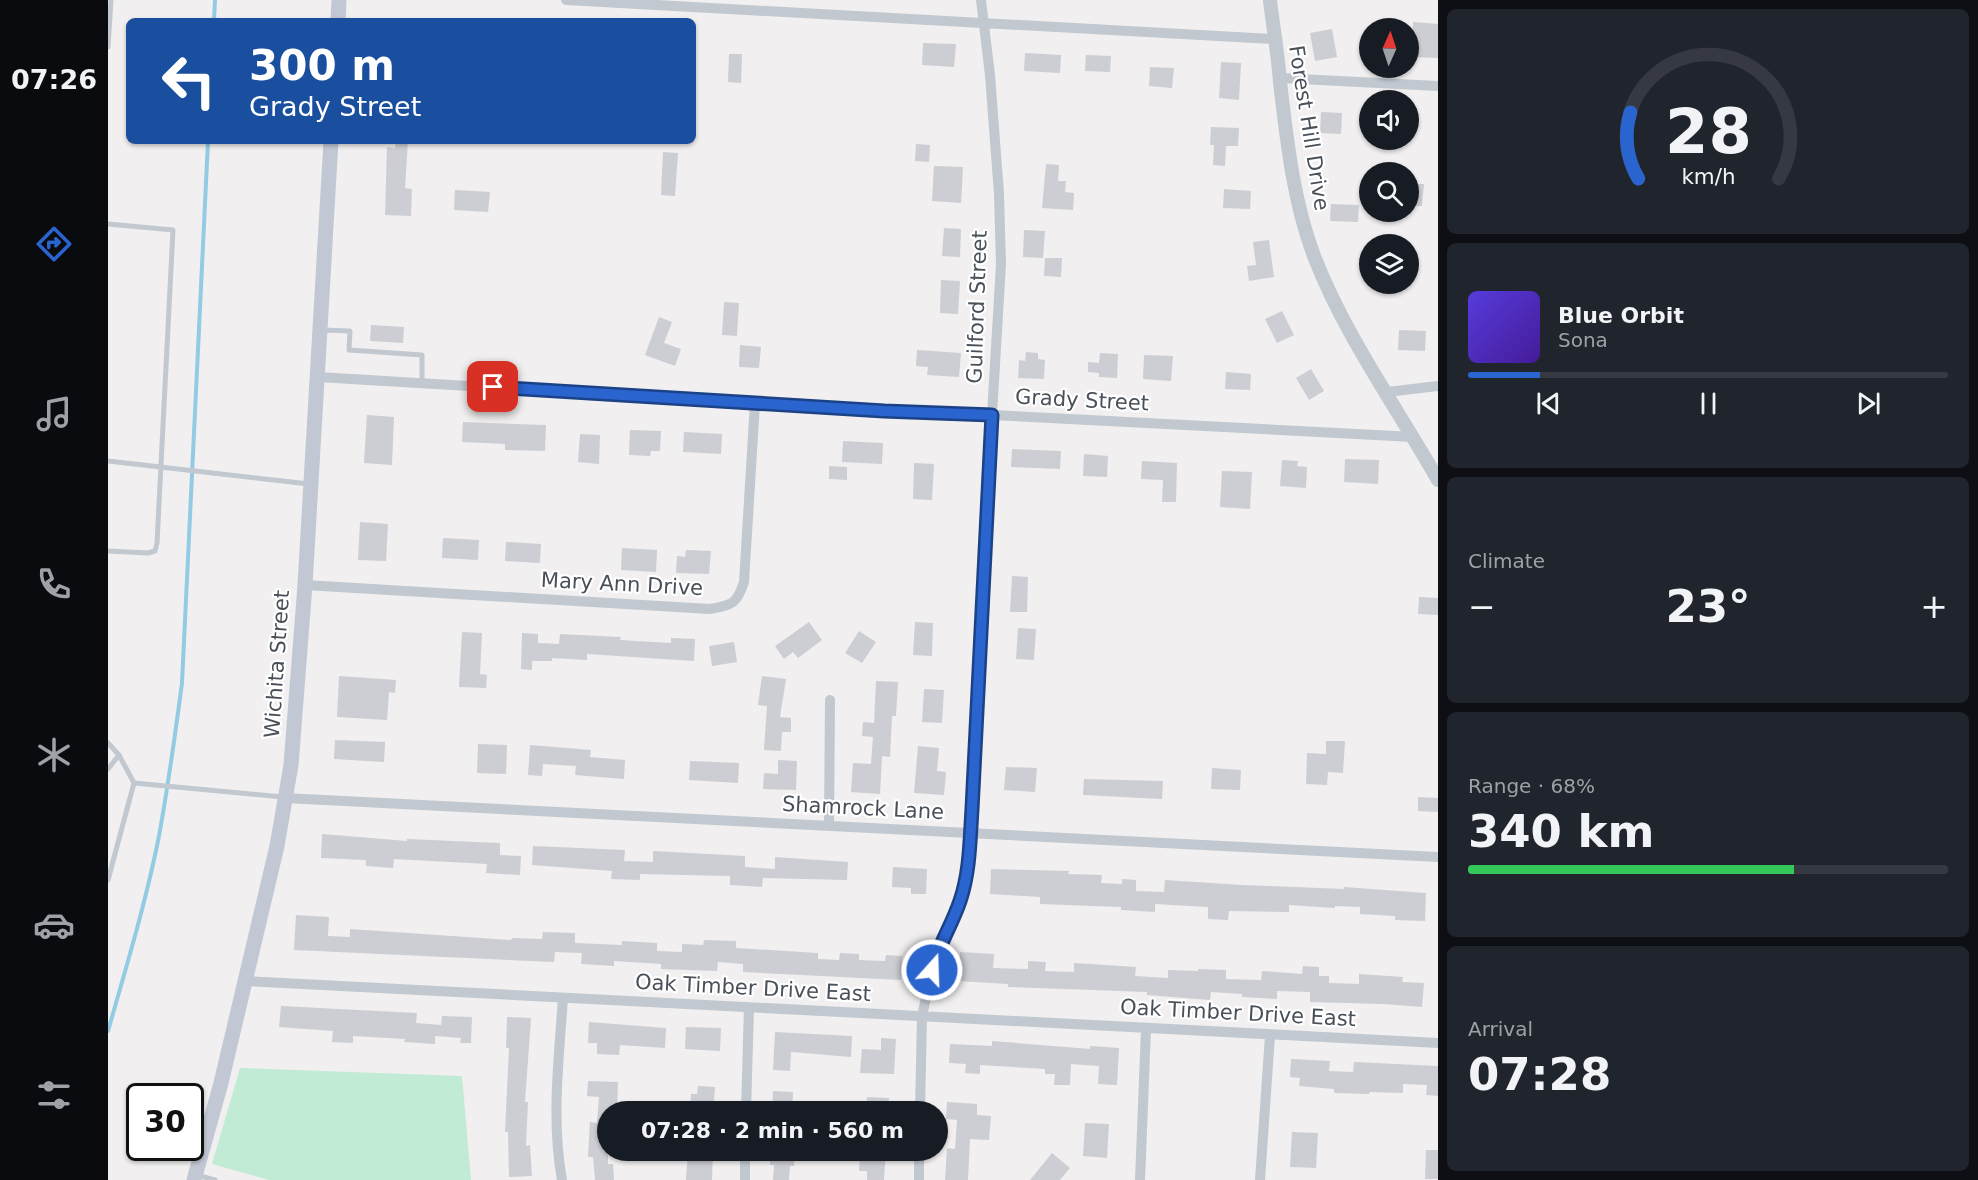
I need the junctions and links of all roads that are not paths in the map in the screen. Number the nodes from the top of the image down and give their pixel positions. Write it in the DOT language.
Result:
graph roads {
  1 [pos="111,0"];
  2 [pos="339,0"];
  3 [pos="566,0"];
  4 [pos="981,0"];
  5 [pos="1270,0"];
  6 [pos="338,18"];
  7 [pos="982,24"];
  8 [pos="1274,39"];
  9 [pos="108,47"];
  10 [pos="1280,78"];
  11 [pos="1438,86"];
  12 [pos="331,144"];
  13 [pos="108,224"];
  14 [pos="320,330"];
  15 [pos="318,377"];
  16 [pos="422,383"];
  17 [pos="1438,386"];
  18 [pos="1387,392"];
  19 [pos="756,403"];
  20 [pos="992,415"];
  21 [pos="1414,437"];
  22 [pos="108,461"];
  23 [pos="160,467"];
  24 [pos="1438,480"];
  25 [pos="311,484"];
  26 [pos="108,552"];
  27 [pos="305,585"];
  28 [pos="830,700"];
  29 [pos="108,743"];
  30 [pos="119,755"];
  31 [pos="108,769"];
  32 [pos="134,783"];
  33 [pos="285,798"];
  34 [pos="829,826"];
  35 [pos="970,833"];
  36 [pos="1438,857"];
  37 [pos="108,880"];
  38 [pos="245,981"];
  39 [pos="563,998"];
  40 [pos="749,1007"];
  41 [pos="922,1016"];
  42 [pos="1146,1029"];
  43 [pos="1270,1035"];
  44 [pos="1438,1043"];
  45 [pos="746,1101"];
  46 [pos="920,1101"];
  47 [pos="745,1161"];
  48 [pos="919,1161"];
  49 [pos="195,1177"];
  50 [pos="215,1180"];
  51 [pos="562,1180"];
  52 [pos="745,1180"];
  53 [pos="919,1180"];
  54 [pos="1140,1180"];
  55 [pos="1260,1180"];
  1 -- 9 [label="lane"];
  2 -- 6 [label="main road"];
  3 -- 7 [label="street"];
  4 -- 7 [label="street, Guilford Street"];
  5 -- 8 [label="street, Forest Hill Drive"];
  7 -- 8 [label="street"];
  7 -- 20 [label="street, Guilford Street"];
  8 -- 10 [label="street, Forest Hill Drive"];
  10 -- 11 [label="street"];
  10 -- 18 [label="street, Forest Hill Drive"];
  12 -- 14 [label="main road, Wichita Street"];
  13 -- 23 [label="lane"];
  14 -- 15 [label="main road, Wichita Street"];
  14 -- 16 [label="lane"];
  15 -- 16 [label="street, Grady Street"];
  15 -- 25 [label="main road, Wichita Street"];
  16 -- 19 [label="street, Grady Street"];
  17 -- 18 [label="street"];
  18 -- 21 [label="street, Forest Hill Drive"];
  19 -- 20 [label="street, Grady Street"];
  19 -- 27 [label="street, Mary Ann Drive"];
  20 -- 21 [label="street, Grady Street"];
  20 -- 35 [label="street, Guilford Street"];
  21 -- 24 [label="street, Forest Hill Drive"];
  22 -- 23 [label="lane"];
  23 -- 25 [label="lane"];
  23 -- 26 [label="lane"];
  25 -- 27 [label="main road, Wichita Street"];
  27 -- 33 [label="main road, Wichita Street"];
  28 -- 34 [label="street"];
  29 -- 30 [label="lane"];
  30 -- 31 [label="lane"];
  30 -- 32 [label="lane"];
  32 -- 33 [label="lane"];
  32 -- 37 [label="lane"];
  33 -- 34 [label="street, Shamrock Lane"];
  33 -- 38 [label="main road, Wichita Street"];
  34 -- 35 [label="street, Shamrock Lane"];
  35 -- 36 [label="street, Shamrock Lane"];
  35 -- 41 [label="street, Guilford Street"];
  38 -- 39 [label="street, Oak Timber Drive East"];
  38 -- 49 [label="main road, Wichita Street"];
  39 -- 40 [label="street, Oak Timber Drive East"];
  39 -- 51 [label="street"];
  40 -- 41 [label="street, Oak Timber Drive East"];
  40 -- 45 [label="street"];
  41 -- 42 [label="street, Oak Timber Drive East"];
  41 -- 46 [label="street, Guilford Street"];
  42 -- 43 [label="street, Oak Timber Drive East"];
  42 -- 54 [label="street"];
  43 -- 44 [label="street, Oak Timber Drive East"];
  43 -- 55 [label="street"];
  47 -- 52 [label="street"];
  48 -- 53 [label="street"];
  49 -- 50 [label="lane"];
}
